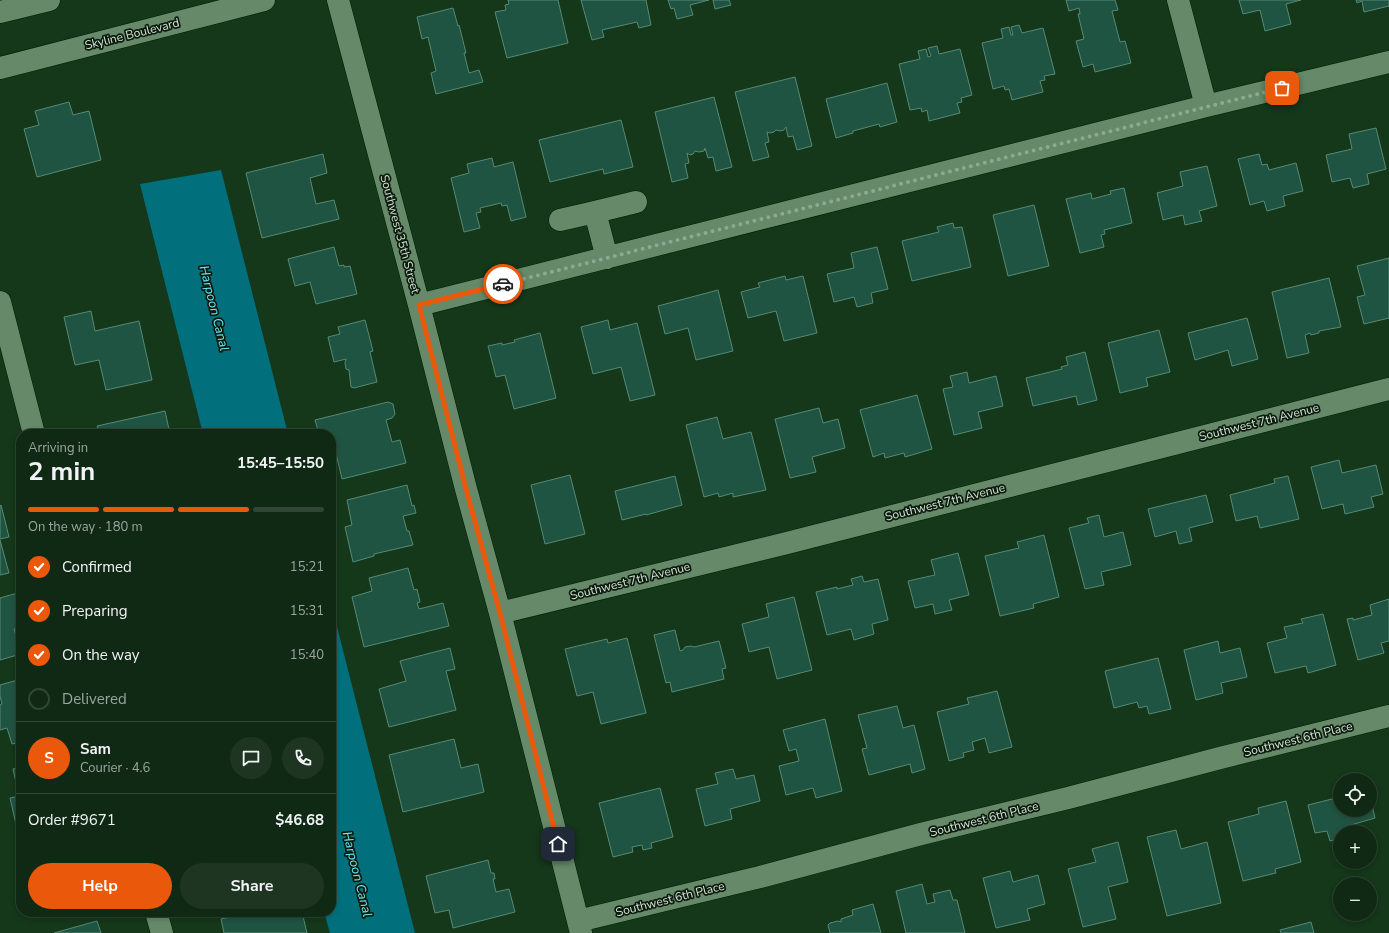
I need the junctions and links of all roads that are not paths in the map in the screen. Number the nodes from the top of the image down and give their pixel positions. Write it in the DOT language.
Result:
graph roads {
  1 [pos="49,0"];
  2 [pos="264,0"];
  3 [pos="338,0"];
  4 [pos="1178,0"];
  5 [pos="0,12"];
  6 [pos="1389,62"];
  7 [pos="0,68"];
  8 [pos="1206,106"];
  9 [pos="636,202"];
  10 [pos="595,212"];
  11 [pos="560,220"];
  12 [pos="607,258"];
  13 [pos="0,302"];
  14 [pos="419,305"];
  15 [pos="1389,389"];
  16 [pos="33,429"];
  17 [pos="500,613"];
  18 [pos="1389,716"];
  19 [pos="157,917"];
  20 [pos="580,927"];
  21 [pos="162,933"];
  1 -- 5 [label="street"];
  2 -- 7 [label="street, Skyline Boulevard"];
  3 -- 14 [label="street, Southwest 35th Street"];
  4 -- 8 [label="street"];
  6 -- 8 [label="street"];
  8 -- 12 [label="street"];
  9 -- 10 [label="street"];
  10 -- 11 [label="street"];
  10 -- 12 [label="street"];
  12 -- 14 [label="street"];
  13 -- 16 [label="street"];
  14 -- 17 [label="street, Southwest 35th Street"];
  15 -- 17 [label="street, Southwest 7th Avenue"];
  17 -- 20 [label="street, Southwest 35th Street"];
  18 -- 20 [label="street, Southwest 6th Place"];
  19 -- 21 [label="street"];
}
